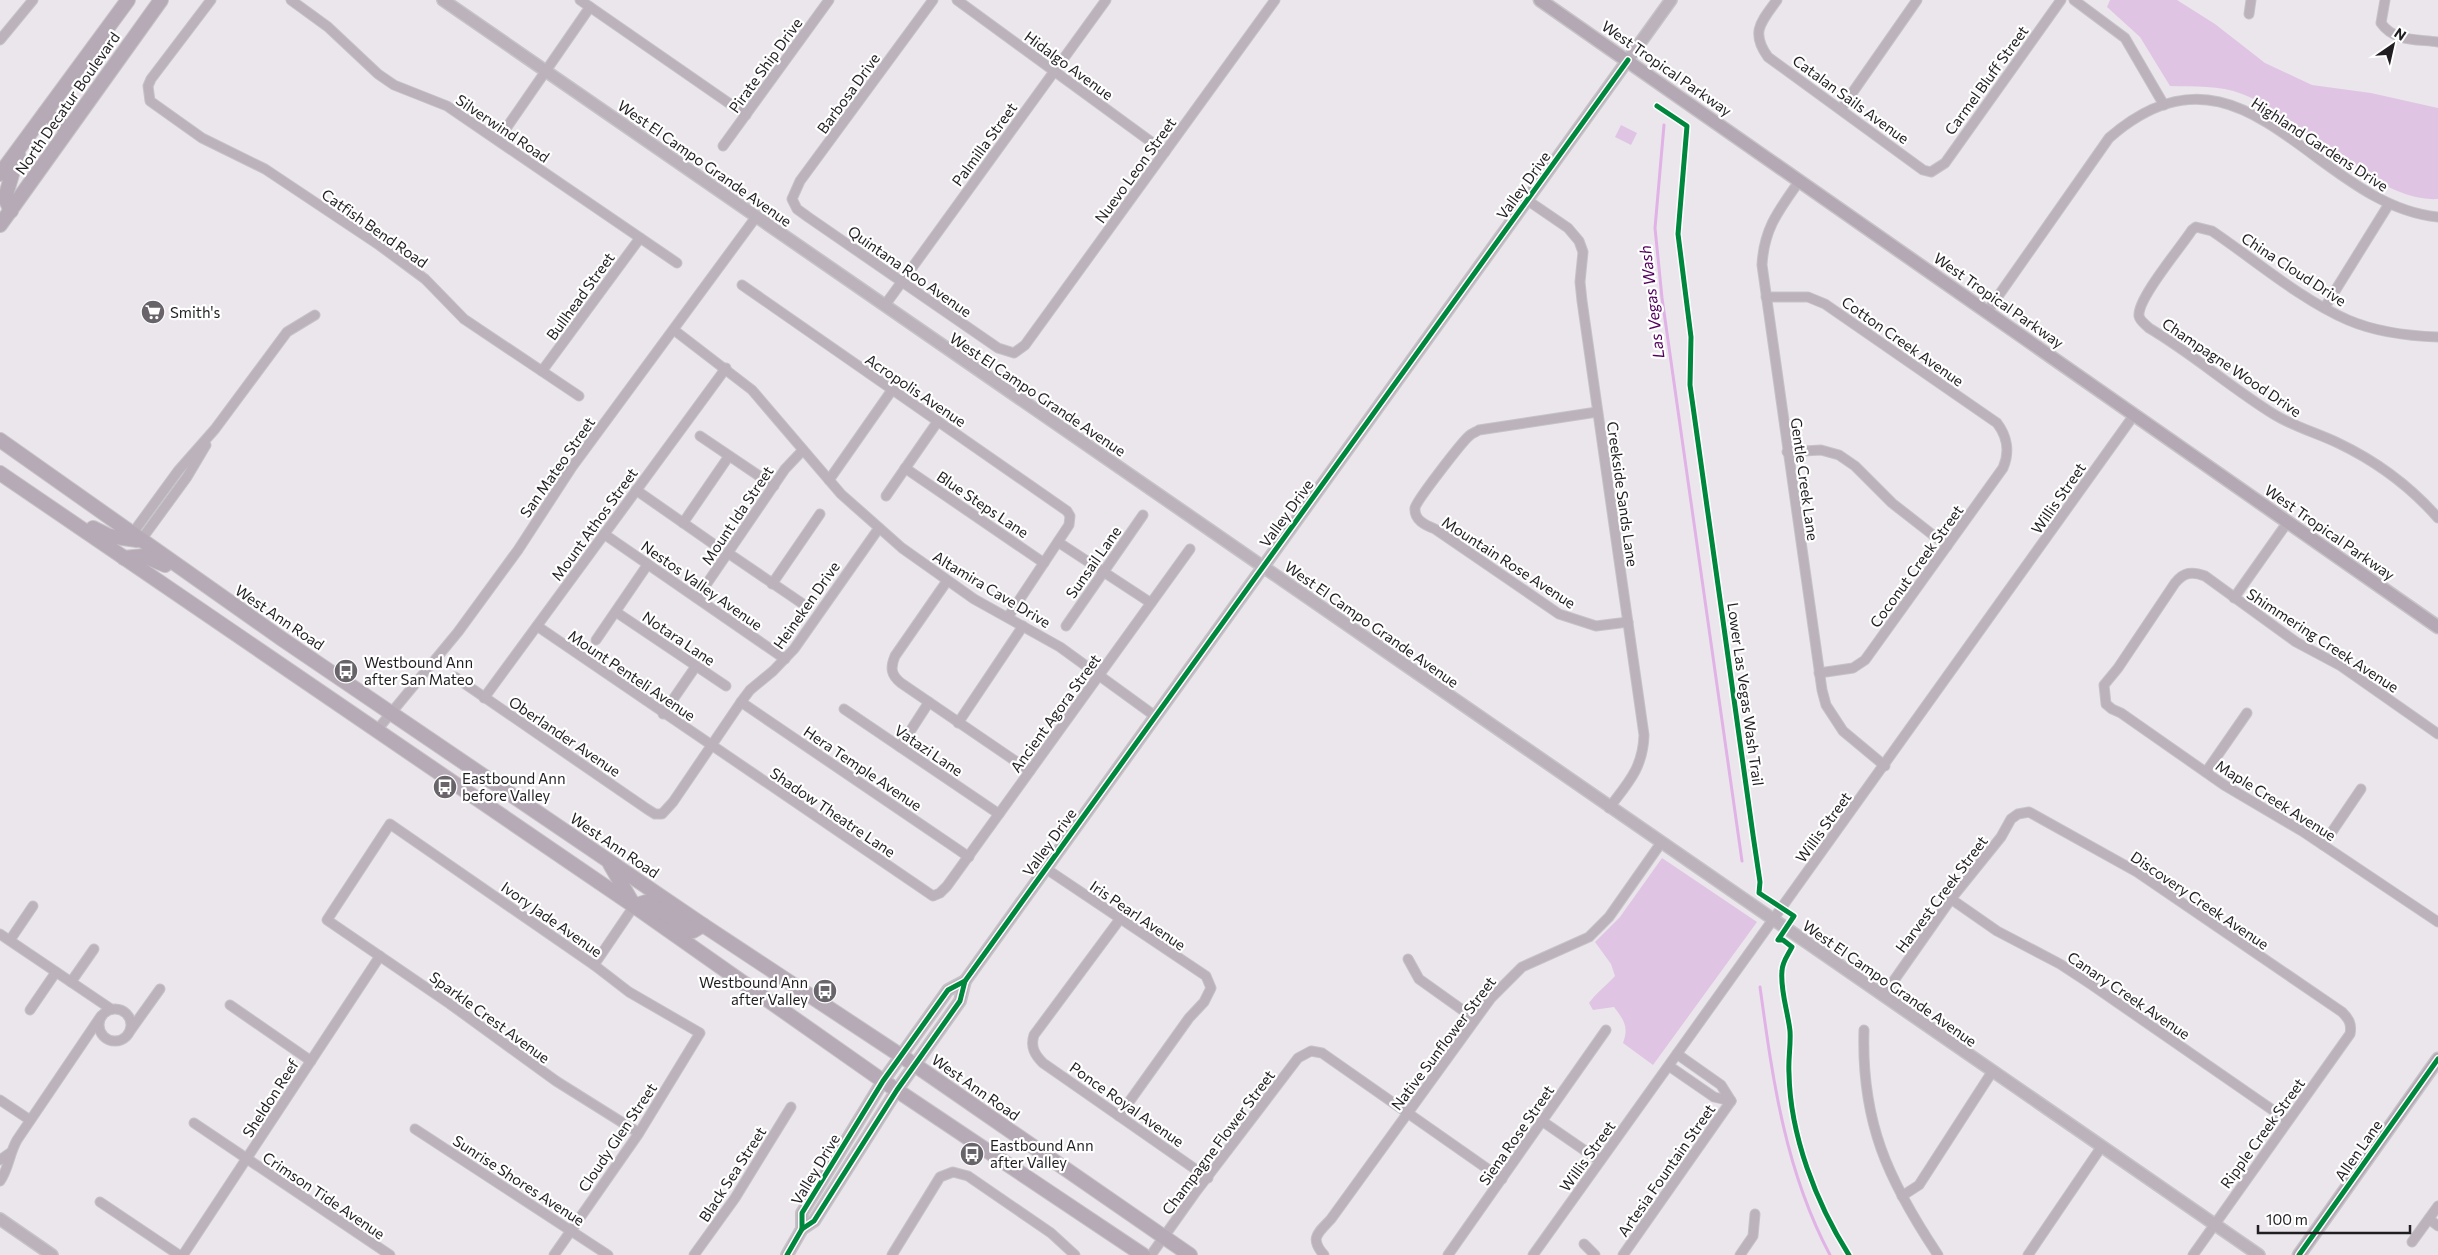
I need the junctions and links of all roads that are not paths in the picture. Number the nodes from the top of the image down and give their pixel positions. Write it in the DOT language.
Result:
graph roads {
  1 [pos="33,0"];
  2 [pos="128,0"];
  3 [pos="160,0"];
  4 [pos="211,0"];
  5 [pos="291,0"];
  6 [pos="442,0"];
  7 [pos="580,0"];
  8 [pos="829,0"];
  9 [pos="934,0"];
  10 [pos="957,0"];
  11 [pos="1106,0"];
  12 [pos="1275,0"];
  13 [pos="1540,0"];
  14 [pos="1671,0"];
  15 [pos="1777,0"];
  16 [pos="1918,0"];
  17 [pos="2060,0"];
  18 [pos="2074,0"];
  19 [pos="2251,0"];
  20 [pos="2385,0"];
  21 [pos="590,7"];
  22 [pos="2249,14"];
  23 [pos="0,39"];
  24 [pos="2438,42"];
  25 [pos="1628,60"];
  26 [pos="545,71"];
  27 [pos="1054,71"];
  28 [pos="2164,105"];
  29 [pos="1841,109"];
  30 [pos="45,113"];
  31 [pos="746,115"];
  32 [pos="67,129"];
  33 [pos="498,140"];
  34 [pos="20,146"];
  35 [pos="723,146"];
  36 [pos="1165,152"];
  37 [pos="1931,172"];
  38 [pos="0,174"];
  39 [pos="1800,180"];
  40 [pos="1527,200"];
  41 [pos="2389,204"];
  42 [pos="795,205"];
  43 [pos="10,210"];
  44 [pos="756,217"];
  45 [pos="2438,217"];
  46 [pos="0,225"];
  47 [pos="640,238"];
  48 [pos="677,263"];
  49 [pos="901,281"];
  50 [pos="742,286"];
  51 [pos="1766,297"];
  52 [pos="885,305"];
  53 [pos="2325,307"];
  54 [pos="1986,312"];
  55 [pos="315,315"];
  56 [pos="2139,316"];
  57 [pos="674,330"];
  58 [pos="2438,337"];
  59 [pos="1014,353"];
  60 [pos="726,368"];
  61 [pos="542,371"];
  62 [pos="892,390"];
  63 [pos="579,396"];
  64 [pos="1598,412"];
  65 [pos="2134,415"];
  66 [pos="938,421"];
  67 [pos="700,436"];
  68 [pos="0,440"];
  69 [pos="2006,443"];
  70 [pos="803,450"];
  71 [pos="1787,452"];
  72 [pos="729,456"];
  73 [pos="905,468"];
  74 [pos="0,473"];
  75 [pos="829,480"];
  76 [pos="774,486"];
  77 [pos="636,490"];
  78 [pos="886,496"];
  79 [pos="58,513"];
  80 [pos="820,514"];
  81 [pos="1143,515"];
  82 [pos="2438,518"];
  83 [pos="683,523"];
  84 [pos="2287,523"];
  85 [pos="878,528"];
  86 [pos="604,534"];
  87 [pos="136,537"];
  88 [pos="712,542"];
  89 [pos="1058,542"];
  90 [pos="1947,546"];
  91 [pos="1190,549"];
  92 [pos="728,553"];
  93 [pos="124,558"];
  94 [pos="1044,563"];
  95 [pos="648,564"];
  96 [pos="1263,566"];
  97 [pos="1104,571"];
  98 [pos="193,577"];
  99 [pos="947,581"];
  100 [pos="772,584"];
  101 [pos="697,598"];
  102 [pos="2234,598"];
  103 [pos="1152,603"];
  104 [pos="803,604"];
  105 [pos="616,612"];
  106 [pos="1008,617"];
  107 [pos="1628,622"];
  108 [pos="537,626"];
  109 [pos="1023,626"];
  110 [pos="1066,626"];
  111 [pos="2438,627"];
  112 [pos="596,640"];
  113 [pos="785,659"];
  114 [pos="696,666"];
  115 [pos="1819,673"];
  116 [pos="1100,675"];
  117 [pos="455,677"];
  118 [pos="726,686"];
  119 [pos="484,698"];
  120 [pos="2104,698"];
  121 [pos="741,702"];
  122 [pos="929,702"];
  123 [pos="844,709"];
  124 [pos="391,713"];
  125 [pos="2247,713"];
  126 [pos="663,714"];
  127 [pos="1155,716"];
  128 [pos="958,723"];
  129 [pos="377,730"];
  130 [pos="2438,734"];
  131 [pos="711,746"];
  132 [pos="900,746"];
  133 [pos="1885,766"];
  134 [pos="1030,771"];
  135 [pos="2206,772"];
  136 [pos="2361,789"];
  137 [pos="1609,808"];
  138 [pos="2023,812"];
  139 [pos="662,814"];
  140 [pos="999,814"];
  141 [pos="1660,843"];
  142 [pos="2323,845"];
  143 [pos="603,856"];
  144 [pos="969,857"];
  145 [pos="1045,868"];
  146 [pos="940,893"];
  147 [pos="1952,899"];
  148 [pos="33,906"];
  149 [pos="634,906"];
  150 [pos="2438,910"];
  151 [pos="1120,919"];
  152 [pos="327,920"];
  153 [pos="1773,920"];
  154 [pos="2435,920"];
  155 [pos="703,925"];
  156 [pos="0,934"];
  157 [pos="10,940"];
  158 [pos="94,949"];
  159 [pos="380,956"];
  160 [pos="1408,960"];
  161 [pos="594,965"];
  162 [pos="56,972"];
  163 [pos="964,981"];
  164 [pos="71,982"];
  165 [pos="160,989"];
  166 [pos="1883,996"];
  167 [pos="230,1005"];
  168 [pos="111,1009"];
  169 [pos="30,1010"];
  170 [pos="101,1016"];
  171 [pos="1475,1019"];
  172 [pos="2352,1027"];
  173 [pos="1606,1030"];
  174 [pos="1864,1030"];
  175 [pos="700,1033"];
  176 [pos="128,1034"];
  177 [pos="1677,1054"];
  178 [pos="901,1055"];
  179 [pos="2438,1059"];
  180 [pos="311,1061"];
  181 [pos="915,1065"];
  182 [pos="1668,1066"];
  183 [pos="1992,1072"];
  184 [pos="883,1081"];
  185 [pos="897,1090"];
  186 [pos="0,1100"];
  187 [pos="1731,1101"];
  188 [pos="791,1107"];
  189 [pos="1408,1114"];
  190 [pos="1119,1116"];
  191 [pos="30,1120"];
  192 [pos="2288,1120"];
  193 [pos="1542,1121"];
  194 [pos="194,1123"];
  195 [pos="416,1129"];
  196 [pos="640,1133"];
  197 [pos="2102,1146"];
  198 [pos="10,1153"];
  199 [pos="246,1158"];
  200 [pos="0,1160"];
  201 [pos="1600,1161"];
  202 [pos="1208,1178"];
  203 [pos="1502,1179"];
  204 [pos="0,1181"];
  205 [pos="1902,1196"];
  206 [pos="100,1202"];
  207 [pos="2438,1206"];
  208 [pos="1755,1214"];
  209 [pos="0,1219"];
  210 [pos="2429,1219"];
  211 [pos="2213,1225"];
  212 [pos="2438,1226"];
  213 [pos="802,1229"];
  214 [pos="570,1230"];
  215 [pos="1164,1237"];
  216 [pos="2412,1242"];
  217 [pos="1584,1244"];
  218 [pos="52,1255"];
  219 [pos="181,1255"];
  220 [pos="390,1255"];
  221 [pos="554,1255"];
  222 [pos="608,1255"];
  223 [pos="694,1255"];
  224 [pos="787,1255"];
  225 [pos="892,1255"];
  226 [pos="1074,1255"];
  227 [pos="1142,1255"];
  228 [pos="1151,1255"];
  229 [pos="1190,1255"];
  230 [pos="1324,1255"];
  231 [pos="1448,1255"];
  232 [pos="1533,1255"];
  233 [pos="1595,1255"];
  234 [pos="1622,1255"];
  235 [pos="1740,1255"];
  236 [pos="1938,1255"];
  237 [pos="2028,1255"];
  238 [pos="2193,1255"];
  239 [pos="2259,1255"];
  240 [pos="2299,1255"];
  1 -- 23 [label="street"];
  2 -- 30 [label="main road, North Decatur Boulevard"];
  3 -- 32 [label="main road, North Decatur Boulevard"];
  4 -- 61 [label="street, Catfish Bend Road"];
  5 -- 33 [label="street, Silverwind Road"];
  6 -- 26 [label="street, West El Campo Grande Avenue"];
  7 -- 21 [label="street"];
  8 -- 31 [label="street, Pirate Ship Drive"];
  9 -- 42 [label="street, Barbosa Drive"];
  10 -- 27 [label="street, Hidalgo Avenue"];
  11 -- 27 [label="street, Palmilla Street"];
  12 -- 36 [label="street, Nuevo Leon Street"];
  13 -- 25 [label="main road, West Tropical Parkway"];
  14 -- 25 [label="street, Valley Drive"];
  15 -- 29 [label="street, Catalan Sails Avenue"];
  16 -- 29 [label="street"];
  17 -- 37 [label="street, Carmel Bluff Street"];
  18 -- 28 [label="street"];
  19 -- 22 [label="street"];
  20 -- 24 [label="street"];
  21 -- 26 [label="street"];
  21 -- 31 [label="street"];
  25 -- 39 [label="main road, West Tropical Parkway"];
  25 -- 40 [label="street, Valley Drive"];
  26 -- 33 [label="street"];
  26 -- 44 [label="street, West El Campo Grande Avenue"];
  27 -- 36 [label="street, Hidalgo Avenue"];
  27 -- 49 [label="street, Palmilla Street"];
  28 -- 41 [label="street, Highland Gardens Drive"];
  28 -- 54 [label="street, Highland Gardens Drive"];
  29 -- 37 [label="street, Catalan Sails Avenue"];
  30 -- 32 [label="main road"];
  30 -- 34 [label="main road, North Decatur Boulevard"];
  31 -- 35 [label="street, Pirate Ship Drive"];
  32 -- 43 [label="main road, North Decatur Boulevard"];
  33 -- 47 [label="street, Silverwind Road"];
  34 -- 38 [label="main road, North Decatur Boulevard"];
  34 -- 43 [label="main road"];
  36 -- 59 [label="street, Nuevo Leon Street"];
  39 -- 51 [label="street, Gentle Creek Lane"];
  39 -- 54 [label="main road, West Tropical Parkway"];
  40 -- 64 [label="street, Creekside Sands Lane"];
  40 -- 96 [label="street, Valley Drive"];
  41 -- 45 [label="street, Highland Gardens Drive"];
  41 -- 53 [label="street"];
  42 -- 49 [label="street, Quintana Roo Avenue"];
  43 -- 46 [label="main road, North Decatur Boulevard"];
  44 -- 52 [label="street, West El Campo Grande Avenue"];
  44 -- 57 [label="street, San Mateo Street"];
  47 -- 48 [label="street, Silverwind Road"];
  47 -- 61 [label="street, Bullhead Street"];
  49 -- 52 [label="street, Palmilla Street"];
  49 -- 59 [label="street, Quintana Roo Avenue"];
  50 -- 62 [label="street, Acropolis Avenue"];
  51 -- 69 [label="street, Cotton Creek Avenue"];
  51 -- 71 [label="street, Gentle Creek Lane"];
  52 -- 96 [label="street, West El Campo Grande Avenue"];
  53 -- 56 [label="street, China Cloud Drive"];
  53 -- 58 [label="street, China Cloud Drive"];
  54 -- 65 [label="main road, West Tropical Parkway"];
  55 -- 87 [label="street"];
  56 -- 82 [label="street, Champagne Wood Drive"];
  57 -- 60 [label="street, Altamira Cave Drive"];
  57 -- 124 [label="street, San Mateo Street"];
  60 -- 70 [label="street, Altamira Cave Drive"];
  60 -- 77 [label="street, Mount Athos Street"];
  61 -- 63 [label="street, Catfish Bend Road"];
  62 -- 66 [label="street, Acropolis Avenue"];
  62 -- 75 [label="street"];
  64 -- 107 [label="street, Creekside Sands Lane"];
  64 -- 107 [label="street, Mountain Rose Avenue"];
  65 -- 84 [label="main road, West Tropical Parkway"];
  65 -- 133 [label="street, Willis Street"];
  66 -- 73 [label="street"];
  66 -- 89 [label="street, Acropolis Avenue"];
  67 -- 72 [label="street"];
  68 -- 87 [label="main road, West Ann Road"];
  69 -- 90 [label="street, Coconut Creek Street"];
  70 -- 75 [label="street, Altamira Cave Drive"];
  70 -- 76 [label="street, Mount Ida Street"];
  71 -- 90 [label="street"];
  71 -- 115 [label="street, Gentle Creek Lane"];
  72 -- 76 [label="street"];
  72 -- 83 [label="street"];
  73 -- 78 [label="street"];
  73 -- 94 [label="street, Blue Steps Lane"];
  74 -- 79 [label="main road"];
  75 -- 85 [label="street, Altamira Cave Drive"];
  76 -- 92 [label="street, Mount Ida Street"];
  77 -- 83 [label="street"];
  77 -- 86 [label="street, Mount Athos Street"];
  79 -- 87 [label="main road"];
  79 -- 93 [label="main road"];
  80 -- 100 [label="street"];
  81 -- 97 [label="street, Sunsail Lane"];
  83 -- 88 [label="street"];
  84 -- 102 [label="street"];
  84 -- 111 [label="main road, West Tropical Parkway"];
  85 -- 99 [label="street, Altamira Cave Drive"];
  85 -- 113 [label="street, Heineken Drive"];
  86 -- 95 [label="street, Nestos Valley Avenue"];
  86 -- 108 [label="street, Mount Athos Street"];
  87 -- 98 [label="main road, West Ann Road"];
  89 -- 94 [label="street"];
  89 -- 97 [label="street"];
  90 -- 115 [label="street, Coconut Creek Street"];
  91 -- 103 [label="street, Ancient Agora Street"];
  92 -- 100 [label="street"];
  92 -- 101 [label="street, Mount Ida Street"];
  93 -- 98 [label="main road"];
  93 -- 129 [label="main road"];
  94 -- 106 [label="street"];
  95 -- 101 [label="street, Nestos Valley Avenue"];
  95 -- 105 [label="street"];
  96 -- 127 [label="street, Valley Drive"];
  96 -- 137 [label="street, West El Campo Grande Avenue"];
  97 -- 103 [label="street"];
  97 -- 110 [label="street, Sunsail Lane"];
  98 -- 124 [label="main road, West Ann Road"];
  99 -- 106 [label="street, Altamira Cave Drive"];
  99 -- 122 [label="street"];
  100 -- 104 [label="street"];
  101 -- 113 [label="street, Nestos Valley Avenue"];
  102 -- 120 [label="street, Shimmering Creek Avenue"];
  102 -- 130 [label="street, Shimmering Creek Avenue"];
  103 -- 116 [label="street, Ancient Agora Street"];
  105 -- 112 [label="street"];
  105 -- 114 [label="street, Notara Lane"];
  106 -- 109 [label="street, Altamira Cave Drive"];
  107 -- 137 [label="street, Creekside Sands Lane"];
  108 -- 119 [label="street, Mount Athos Street"];
  108 -- 126 [label="street, Mount Penteli Avenue"];
  109 -- 116 [label="street, Altamira Cave Drive"];
  109 -- 128 [label="street"];
  113 -- 121 [label="street, Heineken Drive"];
  114 -- 118 [label="street, Notara Lane"];
  114 -- 126 [label="street"];
  115 -- 133 [label="street, Gentle Creek Lane"];
  116 -- 127 [label="street, Altamira Cave Drive"];
  116 -- 134 [label="street, Ancient Agora Street"];
  117 -- 119 [label="street, Oberlander Avenue"];
  119 -- 139 [label="street, Oberlander Avenue"];
  120 -- 135 [label="street, Maple Creek Avenue"];
  121 -- 131 [label="street, Heineken Drive"];
  121 -- 144 [label="street, Hera Temple Avenue"];
  122 -- 128 [label="street"];
  122 -- 132 [label="street"];
  123 -- 132 [label="street, Vatazi Lane"];
  124 -- 129 [label="street, San Mateo Street"];
  124 -- 143 [label="main road, West Ann Road"];
  125 -- 135 [label="street"];
  126 -- 131 [label="street, Mount Penteli Avenue"];
  127 -- 145 [label="street, Valley Drive"];
  128 -- 134 [label="street"];
  129 -- 149 [label="main road"];
  131 -- 139 [label="street, Heineken Drive"];
  131 -- 146 [label="street, Shadow Theatre Lane"];
  132 -- 140 [label="street, Vatazi Lane"];
  133 -- 153 [label="street, Willis Street"];
  134 -- 140 [label="street, Ancient Agora Street"];
  135 -- 142 [label="street, Maple Creek Avenue"];
  136 -- 142 [label="street"];
  137 -- 141 [label="street, West El Campo Grande Avenue"];
  138 -- 147 [label="street, Harvest Creek Street"];
  138 -- 172 [label="street, Discovery Creek Avenue"];
  140 -- 144 [label="street, Ancient Agora Street"];
  141 -- 153 [label="street, West El Campo Grande Avenue"];
  141 -- 171 [label="street, Native Sunflower Street"];
  142 -- 154 [label="street, Maple Creek Avenue"];
  143 -- 149 [label="main road"];
  143 -- 155 [label="main road, West Ann Road"];
  144 -- 146 [label="street, Ancient Agora Street"];
  145 -- 151 [label="street, Iris Pearl Avenue"];
  145 -- 163 [label="street, Valley Drive"];
  147 -- 166 [label="street, Harvest Creek Street"];
  147 -- 192 [label="street, Canary Creek Avenue"];
  148 -- 157 [label="street"];
  149 -- 155 [label="main road"];
  149 -- 161 [label="street"];
  149 -- 184 [label="main road"];
  150 -- 154 [label="street"];
  151 -- 190 [label="street, Ponce Royal Avenue"];
  151 -- 190 [label="street, Iris Pearl Avenue"];
  152 -- 159 [label="street, Sparkle Crest Avenue"];
  152 -- 161 [label="street, Ivory Jade Avenue"];
  153 -- 166 [label="street, West El Campo Grande Avenue"];
  153 -- 177 [label="street, Willis Street"];
  155 -- 178 [label="main road, West Ann Road"];
  156 -- 157 [label="street"];
  157 -- 162 [label="street"];
  158 -- 164 [label="street"];
  159 -- 180 [label="street, Sheldon Reef"];
  159 -- 196 [label="street, Sparkle Crest Avenue"];
  160 -- 171 [label="street"];
  161 -- 175 [label="street, Ivory Jade Avenue"];
  162 -- 164 [label="street"];
  162 -- 169 [label="street"];
  163 -- 178 [label="street, Valley Drive"];
  163 -- 181 [label="street, Valley Drive"];
  164 -- 168 [label="street"];
  165 -- 176 [label="street"];
  166 -- 183 [label="street, West El Campo Grande Avenue"];
  167 -- 180 [label="street"];
  168 -- 170 [label="street"];
  168 -- 176 [label="street"];
  170 -- 176 [label="street"];
  170 -- 191 [label="street"];
  171 -- 189 [label="street, Native Sunflower Street"];
  172 -- 192 [label="street, Ripple Creek Street"];
  173 -- 193 [label="street, Siena Rose Street"];
  174 -- 205 [label="street"];
  175 -- 196 [label="street, Cloudy Glen Street"];
  177 -- 182 [label="street, Willis Street"];
  177 -- 187 [label="street"];
  178 -- 181 [label="main road, West Ann Road"];
  178 -- 184 [label="street, Valley Drive"];
  179 -- 240 [label="main road, Allen Lane"];
  180 -- 199 [label="street, Sheldon Reef"];
  181 -- 185 [label="street, Valley Drive"];
  181 -- 215 [label="main road, West Ann Road"];
  182 -- 187 [label="street"];
  182 -- 201 [label="street, Willis Street"];
  183 -- 197 [label="street, West El Campo Grande Avenue"];
  183 -- 205 [label="street"];
  184 -- 185 [label="main road"];
  184 -- 213 [label="street, Valley Drive"];
  185 -- 213 [label="street, Valley Drive"];
  185 -- 227 [label="main road"];
  186 -- 191 [label="street"];
  187 -- 234 [label="street, Artesia Fountain Street"];
  188 -- 223 [label="street, Black Sea Street"];
  189 -- 202 [label="street, Champagne Flower Street"];
  189 -- 203 [label="street"];
  189 -- 230 [label="street, Native Sunflower Street"];
  190 -- 202 [label="street, Ponce Royal Avenue"];
  191 -- 198 [label="street"];
  192 -- 211 [label="street, Ripple Creek Street"];
  193 -- 201 [label="street"];
  193 -- 203 [label="street, Siena Rose Street"];
  194 -- 199 [label="street, Crimson Tide Avenue"];
  195 -- 214 [label="street, Sunrise Shores Avenue"];
  196 -- 214 [label="street, Cloudy Glen Street"];
  197 -- 211 [label="street, West El Campo Grande Avenue"];
  197 -- 237 [label="street"];
  198 -- 200 [label="street"];
  198 -- 204 [label="street"];
  199 -- 219 [label="street, Sheldon Reef"];
  199 -- 220 [label="street, Crimson Tide Avenue"];
  201 -- 232 [label="street, Willis Street"];
  202 -- 215 [label="street, Champagne Flower Street"];
  203 -- 231 [label="street, Siena Rose Street"];
  205 -- 236 [label="street"];
  206 -- 219 [label="street"];
  207 -- 210 [label="street"];
  208 -- 235 [label="street"];
  209 -- 218 [label="street"];
  210 -- 212 [label="street"];
  210 -- 216 [label="street"];
  211 -- 238 [label="street, Ripple Creek Street"];
  211 -- 239 [label="street, West El Campo Grande Avenue"];
  213 -- 224 [label="street, Valley Drive"];
  214 -- 221 [label="street, Cloudy Glen Street"];
  214 -- 222 [label="street, Sunrise Shores Avenue"];
  215 -- 228 [label="street, Champagne Flower Street"];
  215 -- 229 [label="main road, West Ann Road"];
  217 -- 233 [label="street"];
  225 -- 226 [label="street"];
}
